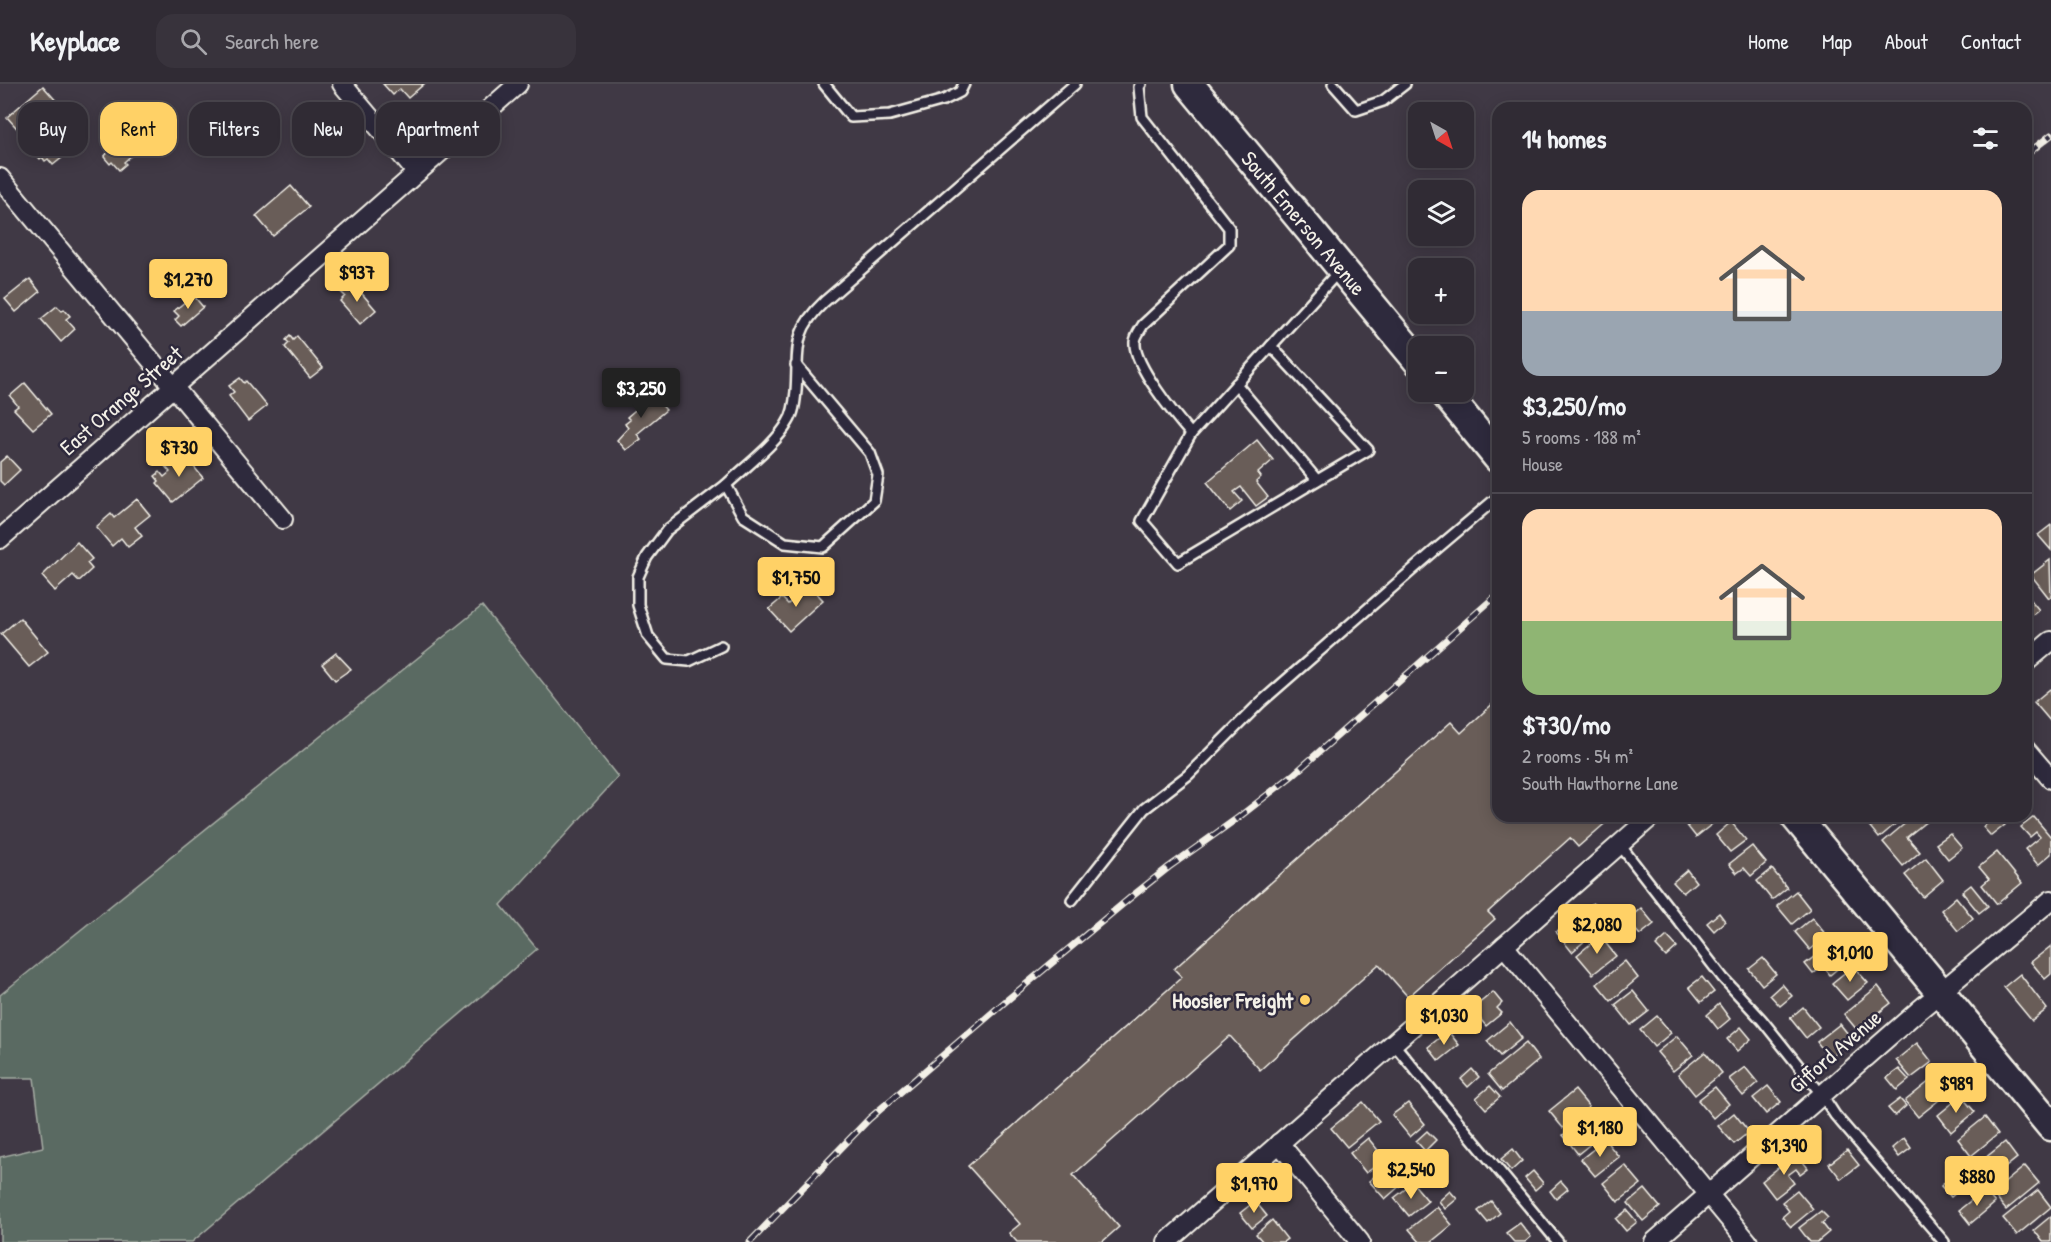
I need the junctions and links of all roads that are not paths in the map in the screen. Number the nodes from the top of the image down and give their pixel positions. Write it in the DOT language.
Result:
graph roads {
  1 [pos="342,84"];
  2 [pos="518,84"];
  3 [pos="825,84"];
  4 [pos="964,84"];
  5 [pos="1075,84"];
  6 [pos="1141,84"];
  7 [pos="1190,84"];
  8 [pos="1333,84"];
  9 [pos="1405,84"];
  10 [pos="416,172"];
  11 [pos="0,178"];
  12 [pos="1341,268"];
  13 [pos="1270,346"];
  14 [pos="1408,349"];
  15 [pos="796,365"];
  16 [pos="1236,384"];
  17 [pos="172,387"];
  18 [pos="1452,402"];
  19 [pos="1191,434"];
  20 [pos="1492,451"];
  21 [pos="1317,480"];
  22 [pos="726,485"];
  23 [pos="1492,502"];
  24 [pos="283,519"];
  25 [pos="0,538"];
  26 [pos="2051,641"];
  27 [pos="721,646"];
  28 [pos="2032,657"];
  29 [pos="2032,757"];
  30 [pos="2051,779"];
  31 [pos="1645,822"];
  32 [pos="1800,822"];
  33 [pos="1620,845"];
  34 [pos="1072,900"];
  35 [pos="2051,900"];
  36 [pos="1504,946"];
  37 [pos="1940,992"];
  38 [pos="1394,1043"];
  39 [pos="1822,1095"];
  40 [pos="2051,1126"];
  41 [pos="1279,1143"];
  42 [pos="1709,1194"];
  43 [pos="1178,1239"];
  44 [pos="1360,1242"];
  45 [pos="1558,1242"];
  46 [pos="1654,1242"];
  47 [pos="1748,1242"];
  48 [pos="1944,1242"];
  1 -- 10 [label="street"];
  2 -- 10 [label="street, East Orange Street"];
  3 -- 4 [label="lane"];
  5 -- 15 [label="lane"];
  6 -- 19 [label="lane"];
  7 -- 12 [label="main road, South Emerson Avenue"];
  8 -- 9 [label="lane"];
  10 -- 17 [label="street, East Orange Street"];
  11 -- 17 [label="street"];
  12 -- 13 [label="lane"];
  12 -- 14 [label="main road, South Emerson Avenue"];
  13 -- 16 [label="lane"];
  13 -- 21 [label="lane"];
  15 -- 22 [label="lane"];
  15 -- 22 [label="lane"];
  16 -- 19 [label="lane"];
  16 -- 21 [label="lane"];
  17 -- 24 [label="street"];
  17 -- 25 [label="street, East Orange Street"];
  18 -- 20 [label="main road"];
  19 -- 21 [label="lane"];
  22 -- 27 [label="lane"];
  23 -- 34 [label="lane"];
  26 -- 28 [label="street"];
  29 -- 30 [label="street"];
  31 -- 33 [label="street"];
  32 -- 37 [label="main road"];
  33 -- 36 [label="street"];
  33 -- 39 [label="lane"];
  35 -- 37 [label="street, Gifford Avenue"];
  36 -- 38 [label="street"];
  36 -- 42 [label="street"];
  37 -- 39 [label="street, Gifford Avenue"];
  37 -- 40 [label="main road"];
  38 -- 41 [label="street"];
  38 -- 45 [label="lane"];
  39 -- 42 [label="street, Gifford Avenue"];
  39 -- 48 [label="lane"];
  41 -- 43 [label="street"];
  41 -- 44 [label="street"];
  42 -- 46 [label="street, Gifford Avenue"];
  42 -- 47 [label="street"];
}
